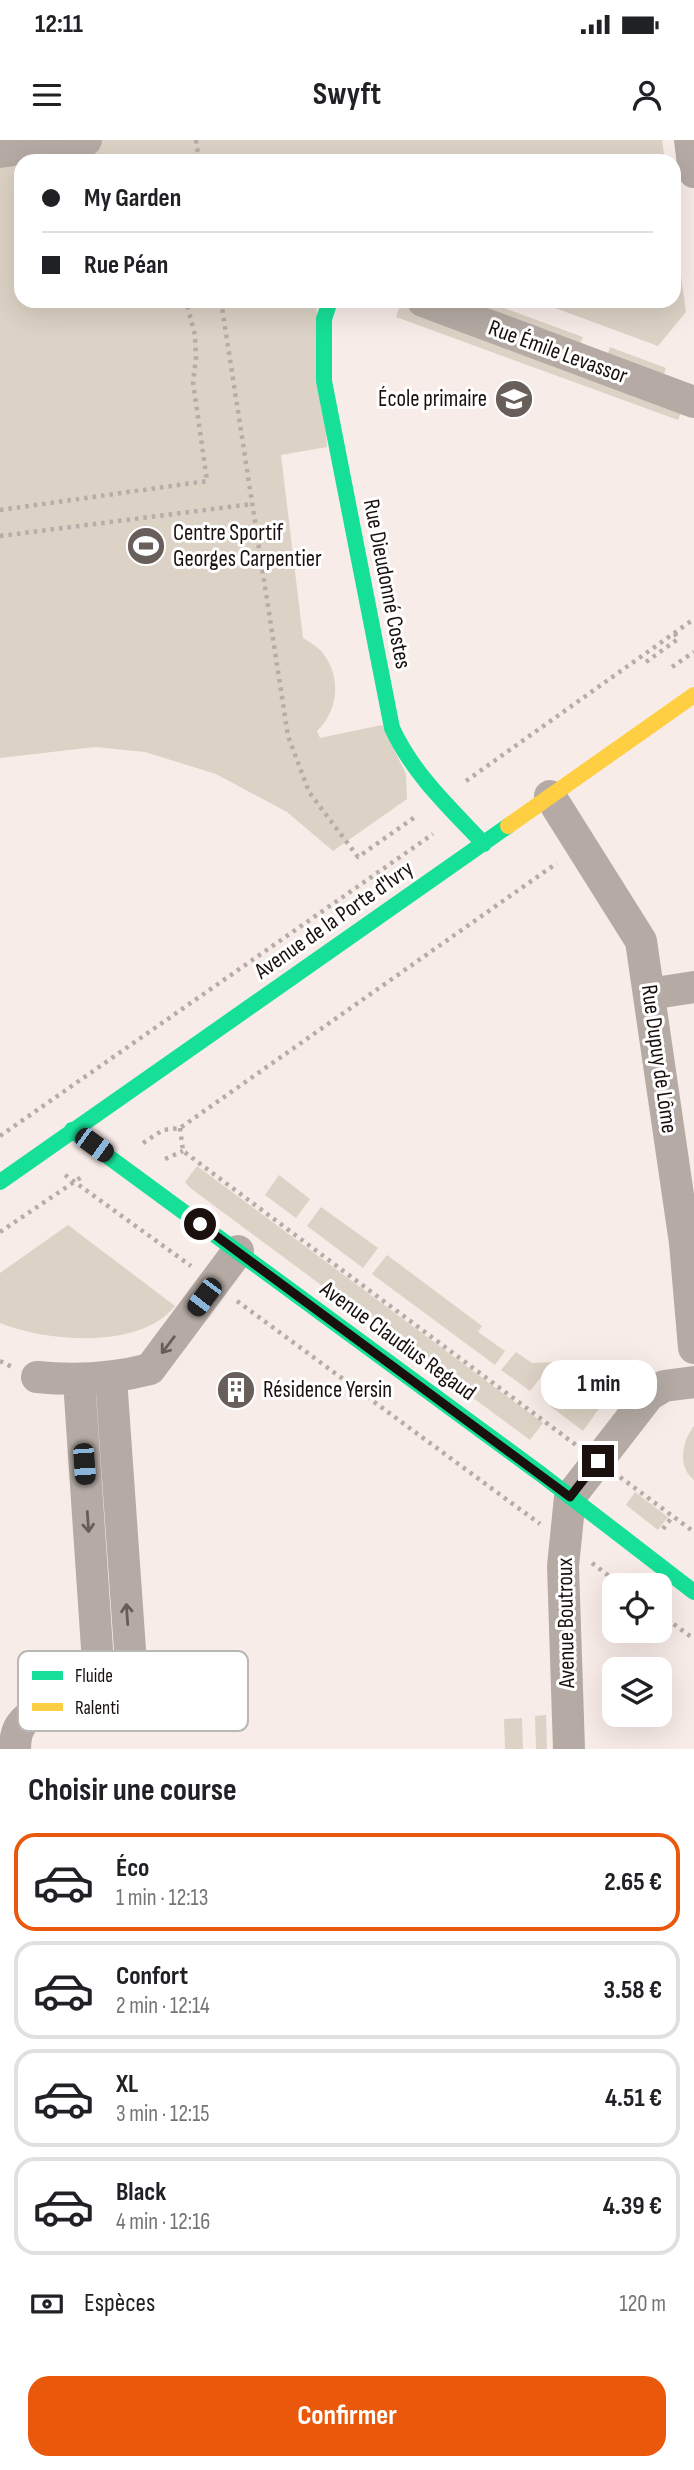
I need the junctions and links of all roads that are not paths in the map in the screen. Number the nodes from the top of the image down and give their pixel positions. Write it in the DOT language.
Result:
graph roads {
  1 [pos="86,140"];
  2 [pos="690,140"];
  3 [pos="0,152"];
  4 [pos="694,172"];
  5 [pos="328,308"];
  6 [pos="442,308"];
  7 [pos="694,402"];
  8 [pos="694,695"];
  9 [pos="550,796"];
  10 [pos="484,844"];
  11 [pos="694,987"];
  12 [pos="649,994"];
  13 [pos="72,1130"];
  14 [pos="0,1182"];
  15 [pos="689,1242"];
  16 [pos="238,1251"];
  17 [pos="694,1348"];
  18 [pos="37,1377"];
  19 [pos="111,1378"];
  20 [pos="79,1381"];
  21 [pos="694,1382"];
  22 [pos="570,1497"];
  23 [pos="694,1592"];
  24 [pos="98,1651"];
  25 [pos="130,1651"];
  26 [pos="18,1728"];
  27 [pos="15,1749"];
  28 [pos="569,1749"];
  1 -- 3 [label="street"];
  2 -- 4 [label="street"];
  5 -- 10 [label="main road, Rue Dieudonné Costes"];
  6 -- 7 [label="street, Rue Émile Levassor"];
  8 -- 9 [label="main road, Avenue de la Porte d'Ivry"];
  9 -- 10 [label="main road, Avenue de la Porte d'Ivry"];
  9 -- 12 [label="street, Rue Dupuy de Lôme"];
  10 -- 13 [label="main road, Avenue de la Porte d'Ivry"];
  11 -- 12 [label="street"];
  12 -- 15 [label="street, Rue Dupuy de Lôme"];
  13 -- 14 [label="main road, Avenue de la Porte d'Ivry"];
  13 -- 16 [label="main road, Avenue Claudius Regaud"];
  15 -- 17 [label="street, Rue Dupuy de Lôme"];
  16 -- 19 [label="street, one-way"];
  16 -- 22 [label="main road, Avenue Claudius Regaud"];
  18 -- 20 [label="street"];
  19 -- 20 [label="street"];
  25 -- 19 [label="street, one-way"];
  20 -- 24 [label="street, one-way"];
  21 -- 22 [label="street"];
  22 -- 23 [label="main road, Avenue Claudius Regaud"];
  22 -- 28 [label="street, Avenue Boutroux"];
  26 -- 27 [label="street"];
}
